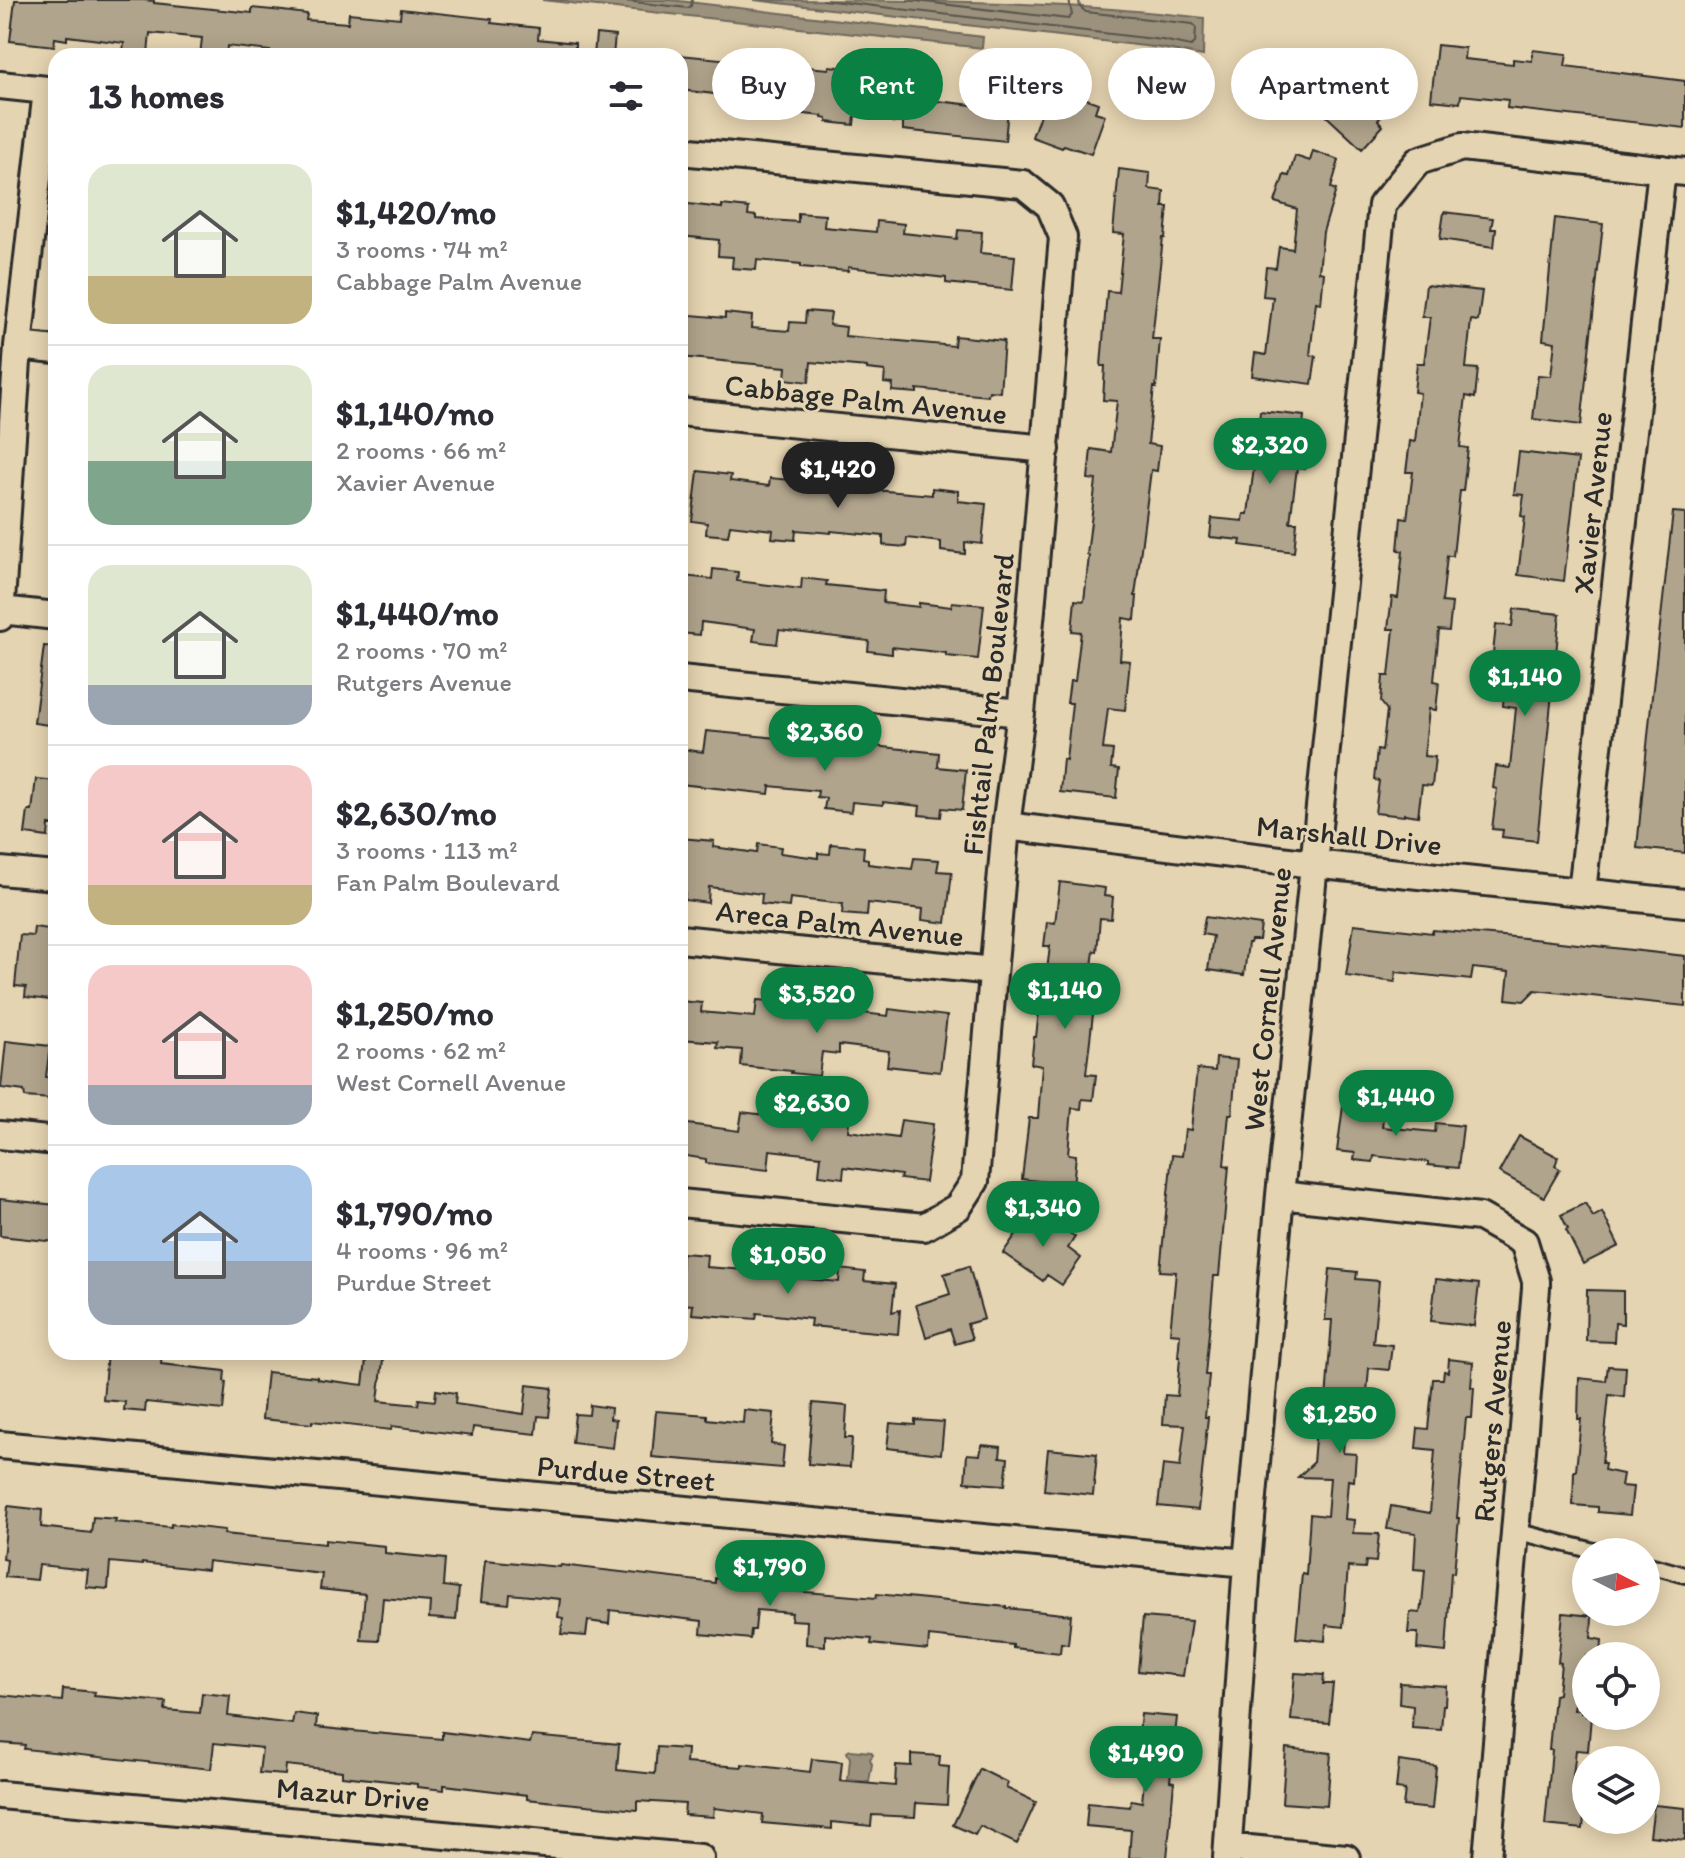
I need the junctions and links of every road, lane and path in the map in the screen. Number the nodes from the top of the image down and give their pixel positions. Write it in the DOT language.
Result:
graph roads {
  1 [pos="0,85"];
  2 [pos="48,90"];
  3 [pos="48,113"];
  4 [pos="688,152"];
  5 [pos="1673,171"];
  6 [pos="18,346"];
  7 [pos="48,349"];
  8 [pos="688,413"];
  9 [pos="1046,449"];
  10 [pos="1,610"];
  11 [pos="48,615"];
  12 [pos="0,617"];
  13 [pos="688,680"];
  14 [pos="1021,713"];
  15 [pos="1006,826"];
  16 [pos="1313,864"];
  17 [pos="0,871"];
  18 [pos="48,875"];
  19 [pos="1582,892"];
  20 [pos="1685,903"];
  21 [pos="688,940"];
  22 [pos="993,971"];
  23 [pos="0,1135"];
  24 [pos="48,1140"];
  25 [pos="1280,1195"];
  26 [pos="688,1204"];
  27 [pos="0,1445"];
  28 [pos="1515,1531"];
  29 [pos="1572,1545"];
  30 [pos="1247,1563"];
  31 [pos="1660,1568"];
  32 [pos="1685,1575"];
  33 [pos="0,1795"];
  34 [pos="1228,1852"];
  35 [pos="700,1858"];
  36 [pos="1346,1858"];
  37 [pos="1487,1858"];
  1 -- 2 [label="street"];
  3 -- 6 [label="street"];
  4 -- 9 [label="street, Fishtail Palm Boulevard"];
  5 -- 16 [label="street, West Cornell Avenue"];
  5 -- 19 [label="street, Xavier Avenue"];
  6 -- 7 [label="street"];
  6 -- 10 [label="street"];
  8 -- 9 [label="street, Cabbage Palm Avenue"];
  9 -- 14 [label="street, Fishtail Palm Boulevard"];
  10 -- 11 [label="street"];
  10 -- 12 [label="street"];
  13 -- 14 [label="street"];
  14 -- 15 [label="street, Fishtail Palm Boulevard"];
  15 -- 16 [label="street, Marshall Drive"];
  15 -- 22 [label="street, Fishtail Palm Boulevard"];
  16 -- 19 [label="street, Marshall Drive"];
  16 -- 25 [label="street, West Cornell Avenue"];
  17 -- 18 [label="street"];
  19 -- 20 [label="street, Marshall Drive"];
  21 -- 22 [label="street, Areca Palm Avenue"];
  22 -- 26 [label="street, Fishtail Palm Boulevard"];
  23 -- 24 [label="street"];
  25 -- 28 [label="street, Rutgers Avenue"];
  25 -- 30 [label="street, West Cornell Avenue"];
  27 -- 30 [label="street, Purdue Street"];
  28 -- 29 [label="lane"];
  28 -- 37 [label="street, Rutgers Avenue"];
  30 -- 34 [label="street, West Cornell Avenue"];
  31 -- 32 [label="lane"];
  33 -- 35 [label="street, Mazur Drive"];
  34 -- 36 [label="street"];
}
